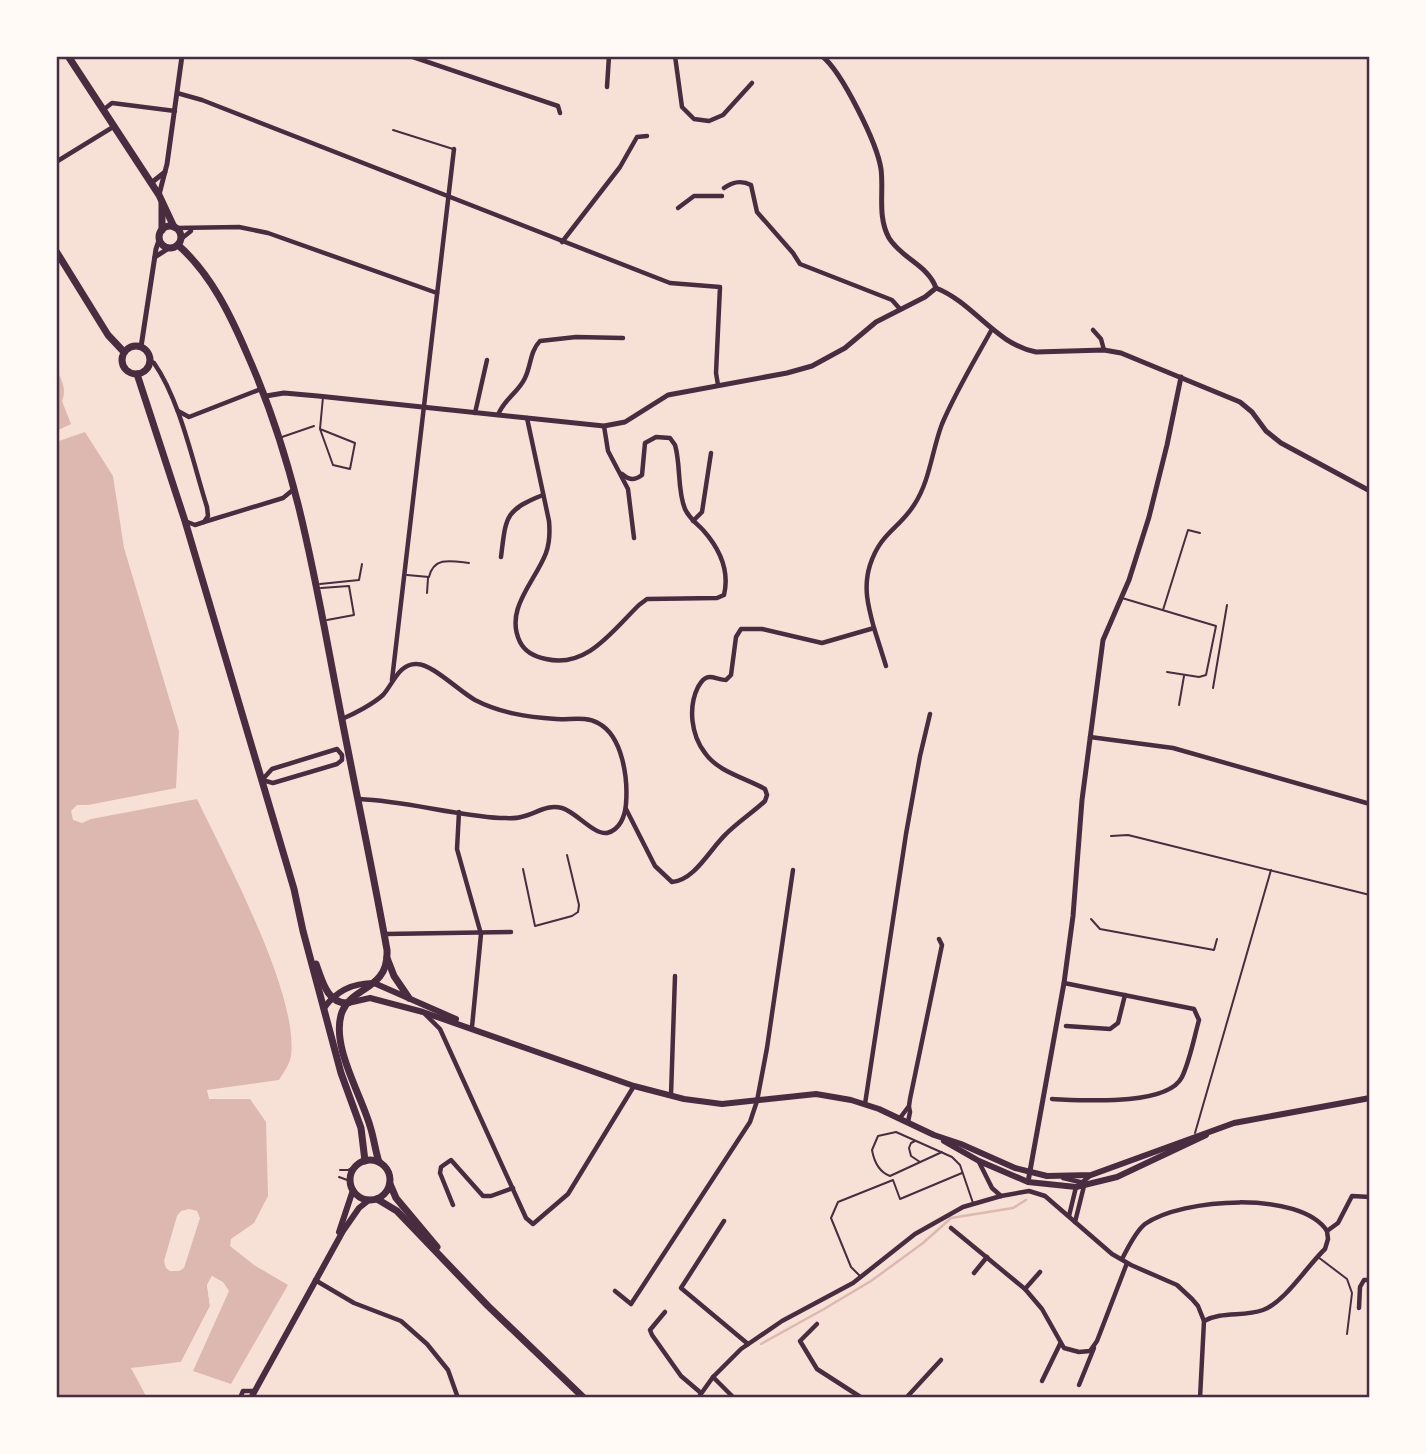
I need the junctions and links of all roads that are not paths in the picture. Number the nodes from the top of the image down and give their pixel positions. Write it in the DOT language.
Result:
graph roads {
  1 [pos="68,56"];
  2 [pos="182,56"];
  3 [pos="410,56"];
  4 [pos="608,56"];
  5 [pos="676,56"];
  6 [pos="822,56"];
  7 [pos="752,83"];
  8 [pos="607,87"];
  9 [pos="177,93"];
  10 [pos="102,111"];
  11 [pos="175,111"];
  12 [pos="560,113"];
  13 [pos="113,127"];
  14 [pos="393,130"];
  15 [pos="648,136"];
  16 [pos="454,149"];
  17 [pos="56,162"];
  18 [pos="166,172"];
  19 [pos="151,183"];
  20 [pos="724,188"];
  21 [pos="722,196"];
  22 [pos="448,197"];
  23 [pos="161,199"];
  24 [pos="678,208"];
  25 [pos="175,228"];
  26 [pos="162,230"];
  27 [pos="194,230"];
  28 [pos="159,240"];
  29 [pos="179,242"];
  30 [pos="562,242"];
  31 [pos="169,248"];
  32 [pos="56,251"];
  33 [pos="155,257"];
  34 [pos="936,288"];
  35 [pos="437,293"];
  36 [pos="900,309"];
  37 [pos="992,329"];
  38 [pos="1093,330"];
  39 [pos="623,338"];
  40 [pos="141,347"];
  41 [pos="1104,350"];
  42 [pos="124,352"];
  43 [pos="486,360"];
  44 [pos="150,362"];
  45 [pos="137,374"];
  46 [pos="1181,377"];
  47 [pos="719,385"];
  48 [pos="264,393"];
  49 [pos="323,396"];
  50 [pos="176,408"];
  51 [pos="423,408"];
  52 [pos="475,413"];
  53 [pos="499,415"];
  54 [pos="527,418"];
  55 [pos="314,426"];
  56 [pos="604,426"];
  57 [pos="320,429"];
  58 [pos="281,437"];
  59 [pos="711,453"];
  60 [pos="621,474"];
  61 [pos="295,488"];
  62 [pos="1370,491"];
  63 [pos="543,495"];
  64 [pos="185,521"];
  65 [pos="693,521"];
  66 [pos="204,522"];
  67 [pos="1200,533"];
  68 [pos="634,538"];
  69 [pos="501,556"];
  70 [pos="469,563"];
  71 [pos="362,564"];
  72 [pos="403,575"];
  73 [pos="429,577"];
  74 [pos="316,586"];
  75 [pos="427,593"];
  76 [pos="1121,598"];
  77 [pos="1227,605"];
  78 [pos="1163,610"];
  79 [pos="323,620"];
  80 [pos="874,628"];
  81 [pos="886,666"];
  82 [pos="1167,672"];
  83 [pos="1184,676"];
  84 [pos="391,682"];
  85 [pos="1213,688"];
  86 [pos="1179,705"];
  87 [pos="930,714"];
  88 [pos="342,719"];
  89 [pos="1090,737"];
  90 [pos="345,753"];
  91 [pos="262,780"];
  92 [pos="359,799"];
  93 [pos="1370,804"];
  94 [pos="626,809"];
  95 [pos="459,812"];
  96 [pos="1111,836"];
  97 [pos="567,855"];
  98 [pos="523,869"];
  99 [pos="793,870"];
  100 [pos="1271,870"];
  101 [pos="1370,895"];
  102 [pos="1091,919"];
  103 [pos="303,931"];
  104 [pos="511,932"];
  105 [pos="384,934"];
  106 [pos="481,934"];
  107 [pos="939,939"];
  108 [pos="1217,939"];
  109 [pos="387,957"];
  110 [pos="675,976"];
  111 [pos="1064,983"];
  112 [pos="374,984"];
  113 [pos="1125,995"];
  114 [pos="331,998"];
  115 [pos="409,998"];
  116 [pos="348,1003"];
  117 [pos="324,1008"];
  118 [pos="423,1012"];
  119 [pos="450,1021"];
  120 [pos="472,1027"];
  121 [pos="1066,1027"];
  122 [pos="440,1030"];
  123 [pos="486,1033"];
  124 [pos="634,1086"];
  125 [pos="671,1096"];
  126 [pos="1370,1098"];
  127 [pos="1052,1099"];
  128 [pos="757,1101"];
  129 [pos="864,1104"];
  130 [pos="909,1106"];
  131 [pos="900,1118"];
  132 [pos="908,1122"];
  133 [pos="934,1135"];
  134 [pos="1197,1138"];
  135 [pos="916,1141"];
  136 [pos="942,1152"];
  137 [pos="365,1161"];
  138 [pos="979,1161"];
  139 [pos="379,1162"];
  140 [pos="920,1163"];
  141 [pos="356,1166"];
  142 [pos="340,1170"];
  143 [pos="963,1172"];
  144 [pos="1030,1173"];
  145 [pos="1091,1175"];
  146 [pos="339,1177"];
  147 [pos="1062,1178"];
  148 [pos="350,1181"];
  149 [pos="1028,1182"];
  150 [pos="390,1184"];
  151 [pos="1080,1185"];
  152 [pos="513,1188"];
  153 [pos="353,1190"];
  154 [pos="1002,1196"];
  155 [pos="1370,1197"];
  156 [pos="373,1199"];
  157 [pos="973,1204"];
  158 [pos="453,1205"];
  159 [pos="1069,1216"];
  160 [pos="724,1221"];
  161 [pos="1075,1222"];
  162 [pos="951,1228"];
  163 [pos="1327,1231"];
  164 [pos="330,1253"];
  165 [pos="1318,1256"];
  166 [pos="987,1257"];
  167 [pos="1124,1261"];
  168 [pos="1040,1272"];
  169 [pos="974,1273"];
  170 [pos="459,1275"];
  171 [pos="861,1278"];
  172 [pos="315,1280"];
  173 [pos="1370,1280"];
  174 [pos="1026,1289"];
  175 [pos="615,1291"];
  176 [pos="1359,1308"];
  177 [pos="665,1312"];
  178 [pos="1204,1321"];
  179 [pos="817,1324"];
  180 [pos="1347,1334"];
  181 [pos="1097,1341"];
  182 [pos="748,1344"];
  183 [pos="1060,1344"];
  184 [pos="941,1360"];
  185 [pos="551,1368"];
  186 [pos="713,1377"];
  187 [pos="1042,1381"];
  188 [pos="1080,1385"];
  189 [pos="255,1391"];
  190 [pos="699,1396"];
  191 [pos="240,1398"];
  192 [pos="251,1398"];
  193 [pos="458,1398"];
  194 [pos="577,1398"];
  195 [pos="584,1398"];
  196 [pos="734,1398"];
  197 [pos="862,1398"];
  198 [pos="906,1398"];
  199 [pos="1200,1398"];
  1 -- 10 [label="main road"];
  2 -- 9 [label="street"];
  3 -- 12 [label="street"];
  4 -- 8 [label="street"];
  5 -- 7 [label="street"];
  6 -- 34 [label="street"];
  9 -- 11 [label="street"];
  9 -- 22 [label="street"];
  10 -- 11 [label="street"];
  10 -- 13 [label="main road"];
  11 -- 18 [label="street"];
  13 -- 17 [label="street"];
  13 -- 19 [label="main road"];
  14 -- 16 [label="lane"];
  15 -- 30 [label="street"];
  16 -- 22 [label="street"];
  18 -- 19 [label="street"];
  18 -- 23 [label="street"];
  19 -- 23 [label="main road"];
  20 -- 36 [label="street"];
  21 -- 24 [label="street"];
  22 -- 30 [label="street"];
  22 -- 35 [label="street"];
  23 -- 25 [label="main road"];
  23 -- 26 [label="main road"];
  25 -- 26 [label="main road"];
  25 -- 27 [label="street"];
  25 -- 29 [label="main road"];
  26 -- 28 [label="main road"];
  27 -- 29 [label="street"];
  27 -- 35 [label="street"];
  28 -- 31 [label="main road"];
  28 -- 33 [label="street"];
  29 -- 31 [label="main road"];
  29 -- 48 [label="main road"];
  30 -- 47 [label="street"];
  31 -- 33 [label="street"];
  32 -- 42 [label="main road"];
  33 -- 40 [label="street"];
  34 -- 36 [label="street"];
  34 -- 37 [label="street"];
  35 -- 51 [label="street"];
  36 -- 47 [label="street"];
  37 -- 41 [label="street"];
  37 -- 80 [label="street"];
  38 -- 41 [label="street"];
  39 -- 53 [label="street"];
  40 -- 42 [label="main road"];
  40 -- 44 [label="main road"];
  41 -- 46 [label="street"];
  42 -- 45 [label="main road"];
  43 -- 52 [label="street"];
  44 -- 45 [label="main road"];
  44 -- 50 [label="street"];
  45 -- 64 [label="main road"];
  46 -- 62 [label="street"];
  46 -- 76 [label="street"];
  47 -- 56 [label="street"];
  48 -- 49 [label="street"];
  48 -- 50 [label="street"];
  48 -- 58 [label="main road"];
  49 -- 51 [label="street"];
  49 -- 57 [label="lane"];
  50 -- 66 [label="street"];
  51 -- 52 [label="street"];
  51 -- 72 [label="street"];
  52 -- 53 [label="street"];
  53 -- 54 [label="street"];
  54 -- 56 [label="street"];
  54 -- 63 [label="street"];
  55 -- 58 [label="lane"];
  56 -- 60 [label="street"];
  57 -- 57 [label="lane"];
  58 -- 61 [label="main road"];
  59 -- 65 [label="street"];
  60 -- 65 [label="street"];
  60 -- 68 [label="street"];
  61 -- 66 [label="street"];
  61 -- 74 [label="main road"];
  63 -- 65 [label="street"];
  63 -- 69 [label="street"];
  64 -- 66 [label="street"];
  64 -- 91 [label="main road"];
  67 -- 78 [label="lane"];
  70 -- 73 [label="lane"];
  71 -- 74 [label="lane"];
  72 -- 73 [label="lane"];
  72 -- 84 [label="street"];
  73 -- 75 [label="lane"];
  74 -- 79 [label="main road"];
  74 -- 79 [label="lane"];
  76 -- 78 [label="lane"];
  76 -- 89 [label="street"];
  77 -- 85 [label="lane"];
  78 -- 83 [label="lane"];
  79 -- 88 [label="main road"];
  80 -- 81 [label="street"];
  80 -- 94 [label="street"];
  82 -- 83 [label="lane"];
  83 -- 86 [label="lane"];
  84 -- 88 [label="street"];
  84 -- 94 [label="street"];
  87 -- 129 [label="street"];
  88 -- 90 [label="main road"];
  89 -- 93 [label="street"];
  89 -- 111 [label="street"];
  90 -- 91 [label="street"];
  90 -- 91 [label="street"];
  90 -- 92 [label="main road"];
  91 -- 103 [label="main road"];
  92 -- 95 [label="street"];
  92 -- 105 [label="main road"];
  94 -- 95 [label="street"];
  95 -- 106 [label="street"];
  96 -- 100 [label="lane"];
  97 -- 98 [label="lane"];
  99 -- 128 [label="street"];
  100 -- 101 [label="lane"];
  100 -- 134 [label="lane"];
  102 -- 108 [label="lane"];
  103 -- 114 [label="main road"];
  103 -- 117 [label="main road"];
  104 -- 106 [label="street"];
  105 -- 106 [label="street"];
  105 -- 109 [label="main road"];
  106 -- 120 [label="street"];
  107 -- 130 [label="street"];
  109 -- 112 [label="main road"];
  109 -- 115 [label="main road"];
  110 -- 125 [label="street"];
  111 -- 113 [label="street"];
  111 -- 144 [label="street"];
  112 -- 114 [label="main road"];
  112 -- 115 [label="main road"];
  112 -- 116 [label="main road"];
  113 -- 121 [label="street"];
  113 -- 127 [label="street"];
  114 -- 116 [label="main road"];
  114 -- 117 [label="main road"];
  115 -- 120 [label="main road"];
  116 -- 118 [label="main road"];
  116 -- 139 [label="main road"];
  117 -- 137 [label="main road"];
  118 -- 119 [label="main road"];
  118 -- 122 [label="street"];
  119 -- 122 [label="street"];
  119 -- 123 [label="main road"];
  120 -- 123 [label="main road"];
  122 -- 152 [label="street"];
  123 -- 124 [label="main road"];
  124 -- 125 [label="main road"];
  124 -- 152 [label="street"];
  125 -- 128 [label="main road"];
  126 -- 134 [label="main road"];
  128 -- 129 [label="main road"];
  128 -- 175 [label="street"];
  129 -- 131 [label="main road"];
  130 -- 131 [label="street"];
  130 -- 132 [label="street"];
  131 -- 132 [label="main road"];
  132 -- 133 [label="main road"];
  133 -- 138 [label="main road"];
  133 -- 144 [label="main road"];
  134 -- 145 [label="main road"];
  134 -- 151 [label="main road"];
  135 -- 136 [label="lane"];
  135 -- 140 [label="lane"];
  135 -- 140 [label="lane"];
  136 -- 140 [label="lane"];
  136 -- 143 [label="lane"];
  137 -- 139 [label="main road"];
  137 -- 141 [label="main road"];
  138 -- 149 [label="main road"];
  138 -- 154 [label="street"];
  139 -- 150 [label="main road"];
  141 -- 142 [label="lane"];
  141 -- 148 [label="main road"];
  143 -- 157 [label="lane"];
  143 -- 171 [label="lane"];
  144 -- 147 [label="main road"];
  144 -- 149 [label="street"];
  145 -- 147 [label="main road"];
  145 -- 151 [label="street"];
  146 -- 148 [label="lane"];
  147 -- 151 [label="street"];
  148 -- 153 [label="main road"];
  149 -- 151 [label="main road"];
  150 -- 156 [label="main road"];
  150 -- 170 [label="main road"];
  151 -- 159 [label="street"];
  151 -- 161 [label="street"];
  152 -- 158 [label="street"];
  153 -- 156 [label="main road"];
  153 -- 164 [label="main road"];
  154 -- 157 [label="street"];
  154 -- 159 [label="street"];
  155 -- 163 [label="street"];
  156 -- 164 [label="main road"];
  156 -- 170 [label="main road"];
  157 -- 171 [label="street"];
  159 -- 161 [label="street"];
  160 -- 182 [label="street"];
  161 -- 167 [label="street"];
  162 -- 166 [label="street"];
  163 -- 165 [label="street"];
  163 -- 167 [label="street"];
  164 -- 172 [label="main road"];
  165 -- 178 [label="street"];
  165 -- 180 [label="lane"];
  166 -- 169 [label="street"];
  166 -- 174 [label="street"];
  167 -- 178 [label="street"];
  167 -- 181 [label="street"];
  168 -- 174 [label="street"];
  170 -- 185 [label="main road"];
  171 -- 182 [label="street"];
  172 -- 189 [label="main road"];
  172 -- 193 [label="street"];
  173 -- 176 [label="street"];
  174 -- 183 [label="street"];
  177 -- 190 [label="street"];
  178 -- 199 [label="street"];
  179 -- 197 [label="street"];
  181 -- 183 [label="street"];
  181 -- 188 [label="street"];
  182 -- 186 [label="street"];
  183 -- 187 [label="street"];
  184 -- 198 [label="street"];
  185 -- 194 [label="main road"];
  185 -- 195 [label="main road"];
  186 -- 190 [label="street"];
  186 -- 196 [label="street"];
  189 -- 191 [label="street"];
  189 -- 192 [label="main road"];
}
